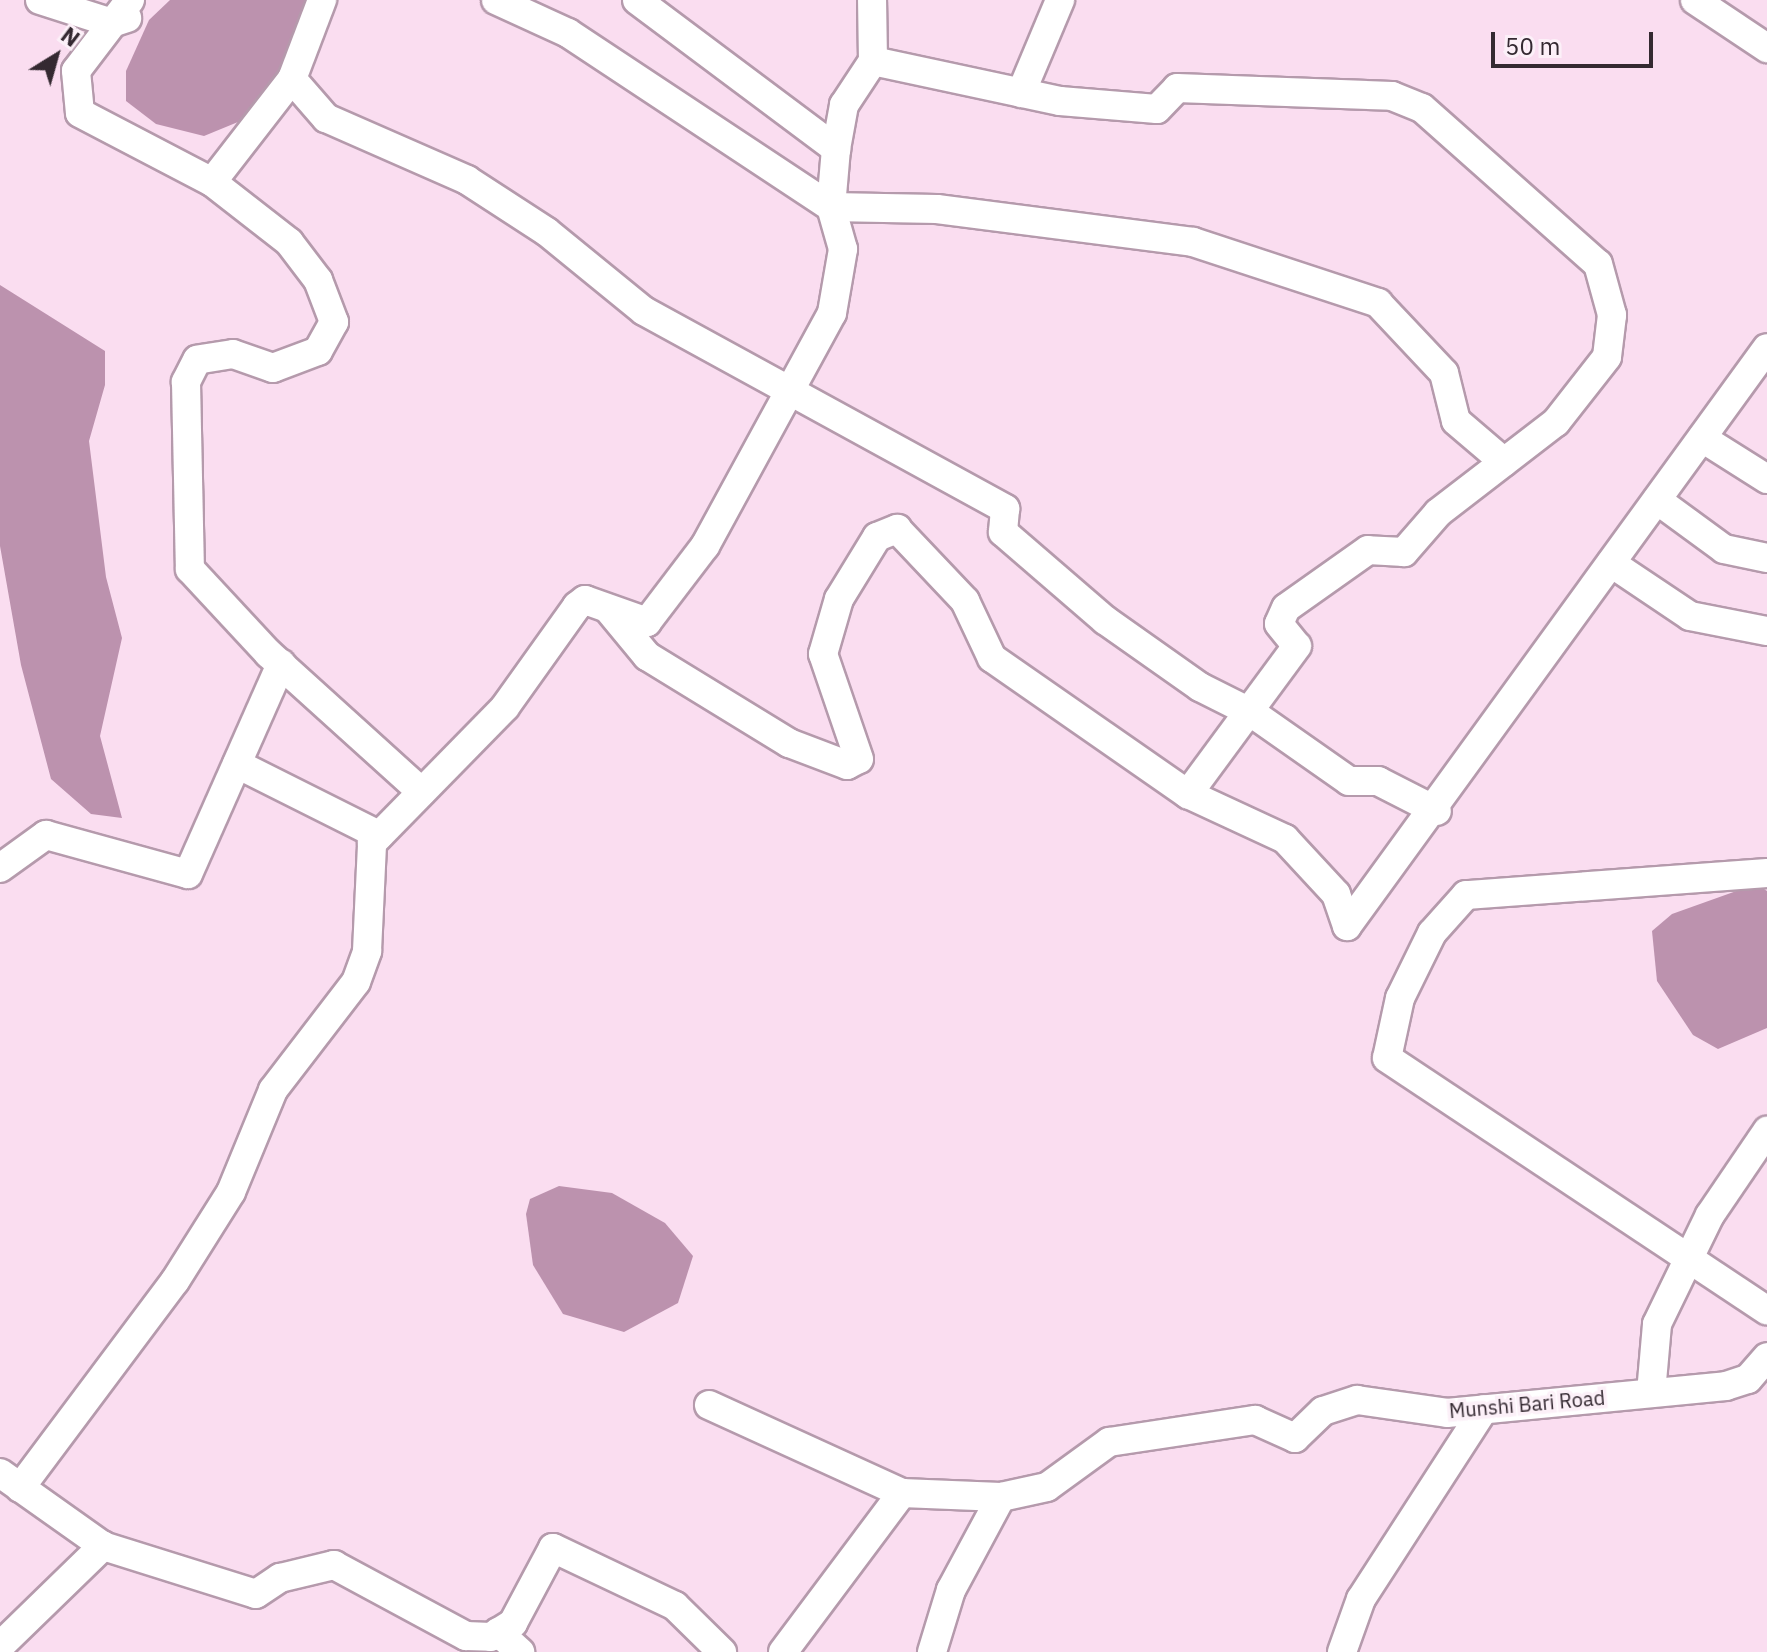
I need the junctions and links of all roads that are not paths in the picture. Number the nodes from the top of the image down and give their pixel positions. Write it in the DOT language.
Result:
graph roads {
  1 [pos="40,0"];
  2 [pos="130,0"];
  3 [pos="148,0"];
  4 [pos="322,0"];
  5 [pos="496,0"];
  6 [pos="637,0"];
  7 [pos="872,0"];
  8 [pos="1060,0"];
  9 [pos="1695,0"];
  10 [pos="112,23"];
  11 [pos="1767,48"];
  12 [pos="873,61"];
  13 [pos="292,79"];
  14 [pos="1021,93"];
  15 [pos="836,149"];
  16 [pos="212,182"];
  17 [pos="831,207"];
  18 [pos="1767,348"];
  19 [pos="787,390"];
  20 [pos="1702,438"];
  21 [pos="1504,462"];
  22 [pos="1767,479"];
  23 [pos="1657,500"];
  24 [pos="1767,558"];
  25 [pos="1611,563"];
  26 [pos="609,610"];
  27 [pos="1767,631"];
  28 [pos="281,664"];
  29 [pos="1252,713"];
  30 [pos="237,764"];
  31 [pos="422,792"];
  32 [pos="1188,794"];
  33 [pos="1437,811"];
  34 [pos="379,835"];
  35 [pos="0,868"];
  36 [pos="1767,873"];
  37 [pos="1767,1131"];
  38 [pos="1689,1258"];
  39 [pos="1767,1310"];
  40 [pos="1767,1357"];
  41 [pos="1651,1393"];
  42 [pos="709,1405"];
  43 [pos="1484,1409"];
  44 [pos="10,1480"];
  45 [pos="902,1493"];
  46 [pos="1001,1497"];
  47 [pos="103,1546"];
  48 [pos="498,1632"];
  49 [pos="0,1646"];
  50 [pos="520,1652"];
  51 [pos="722,1652"];
  52 [pos="783,1652"];
  53 [pos="932,1652"];
  54 [pos="1342,1652"];
  1 -- 10 [label="street"];
  2 -- 10 [label="street"];
  3 -- 10 [label="street"];
  4 -- 13 [label="street"];
  5 -- 17 [label="street"];
  6 -- 15 [label="street"];
  7 -- 12 [label="street"];
  8 -- 14 [label="street"];
  9 -- 11 [label="street"];
  10 -- 16 [label="street"];
  12 -- 14 [label="street"];
  12 -- 15 [label="street"];
  13 -- 16 [label="street"];
  13 -- 19 [label="street"];
  14 -- 21 [label="street"];
  15 -- 17 [label="street"];
  16 -- 28 [label="street"];
  17 -- 19 [label="street"];
  17 -- 21 [label="street"];
  18 -- 20 [label="street"];
  19 -- 26 [label="street"];
  19 -- 29 [label="street"];
  20 -- 22 [label="street"];
  20 -- 23 [label="street"];
  21 -- 29 [label="street"];
  23 -- 24 [label="street"];
  23 -- 25 [label="street"];
  25 -- 27 [label="street"];
  25 -- 33 [label="street"];
  26 -- 31 [label="street"];
  26 -- 32 [label="street"];
  28 -- 30 [label="street"];
  28 -- 31 [label="street"];
  29 -- 32 [label="street"];
  29 -- 33 [label="street"];
  30 -- 34 [label="street"];
  30 -- 35 [label="street"];
  31 -- 34 [label="street"];
  32 -- 33 [label="street"];
  34 -- 44 [label="street"];
  36 -- 38 [label="street"];
  37 -- 38 [label="street"];
  38 -- 39 [label="street"];
  38 -- 41 [label="street"];
  40 -- 41 [label="street, Munshi Bari Road"];
  41 -- 43 [label="street, Munshi Bari Road"];
  42 -- 45 [label="street"];
  43 -- 46 [label="street, Munshi Bari Road"];
  43 -- 54 [label="street"];
  44 -- 47 [label="street"];
  45 -- 46 [label="street"];
  45 -- 52 [label="street"];
  46 -- 53 [label="street"];
  47 -- 48 [label="street"];
  47 -- 49 [label="street"];
  48 -- 50 [label="street"];
  48 -- 51 [label="street"];
}
